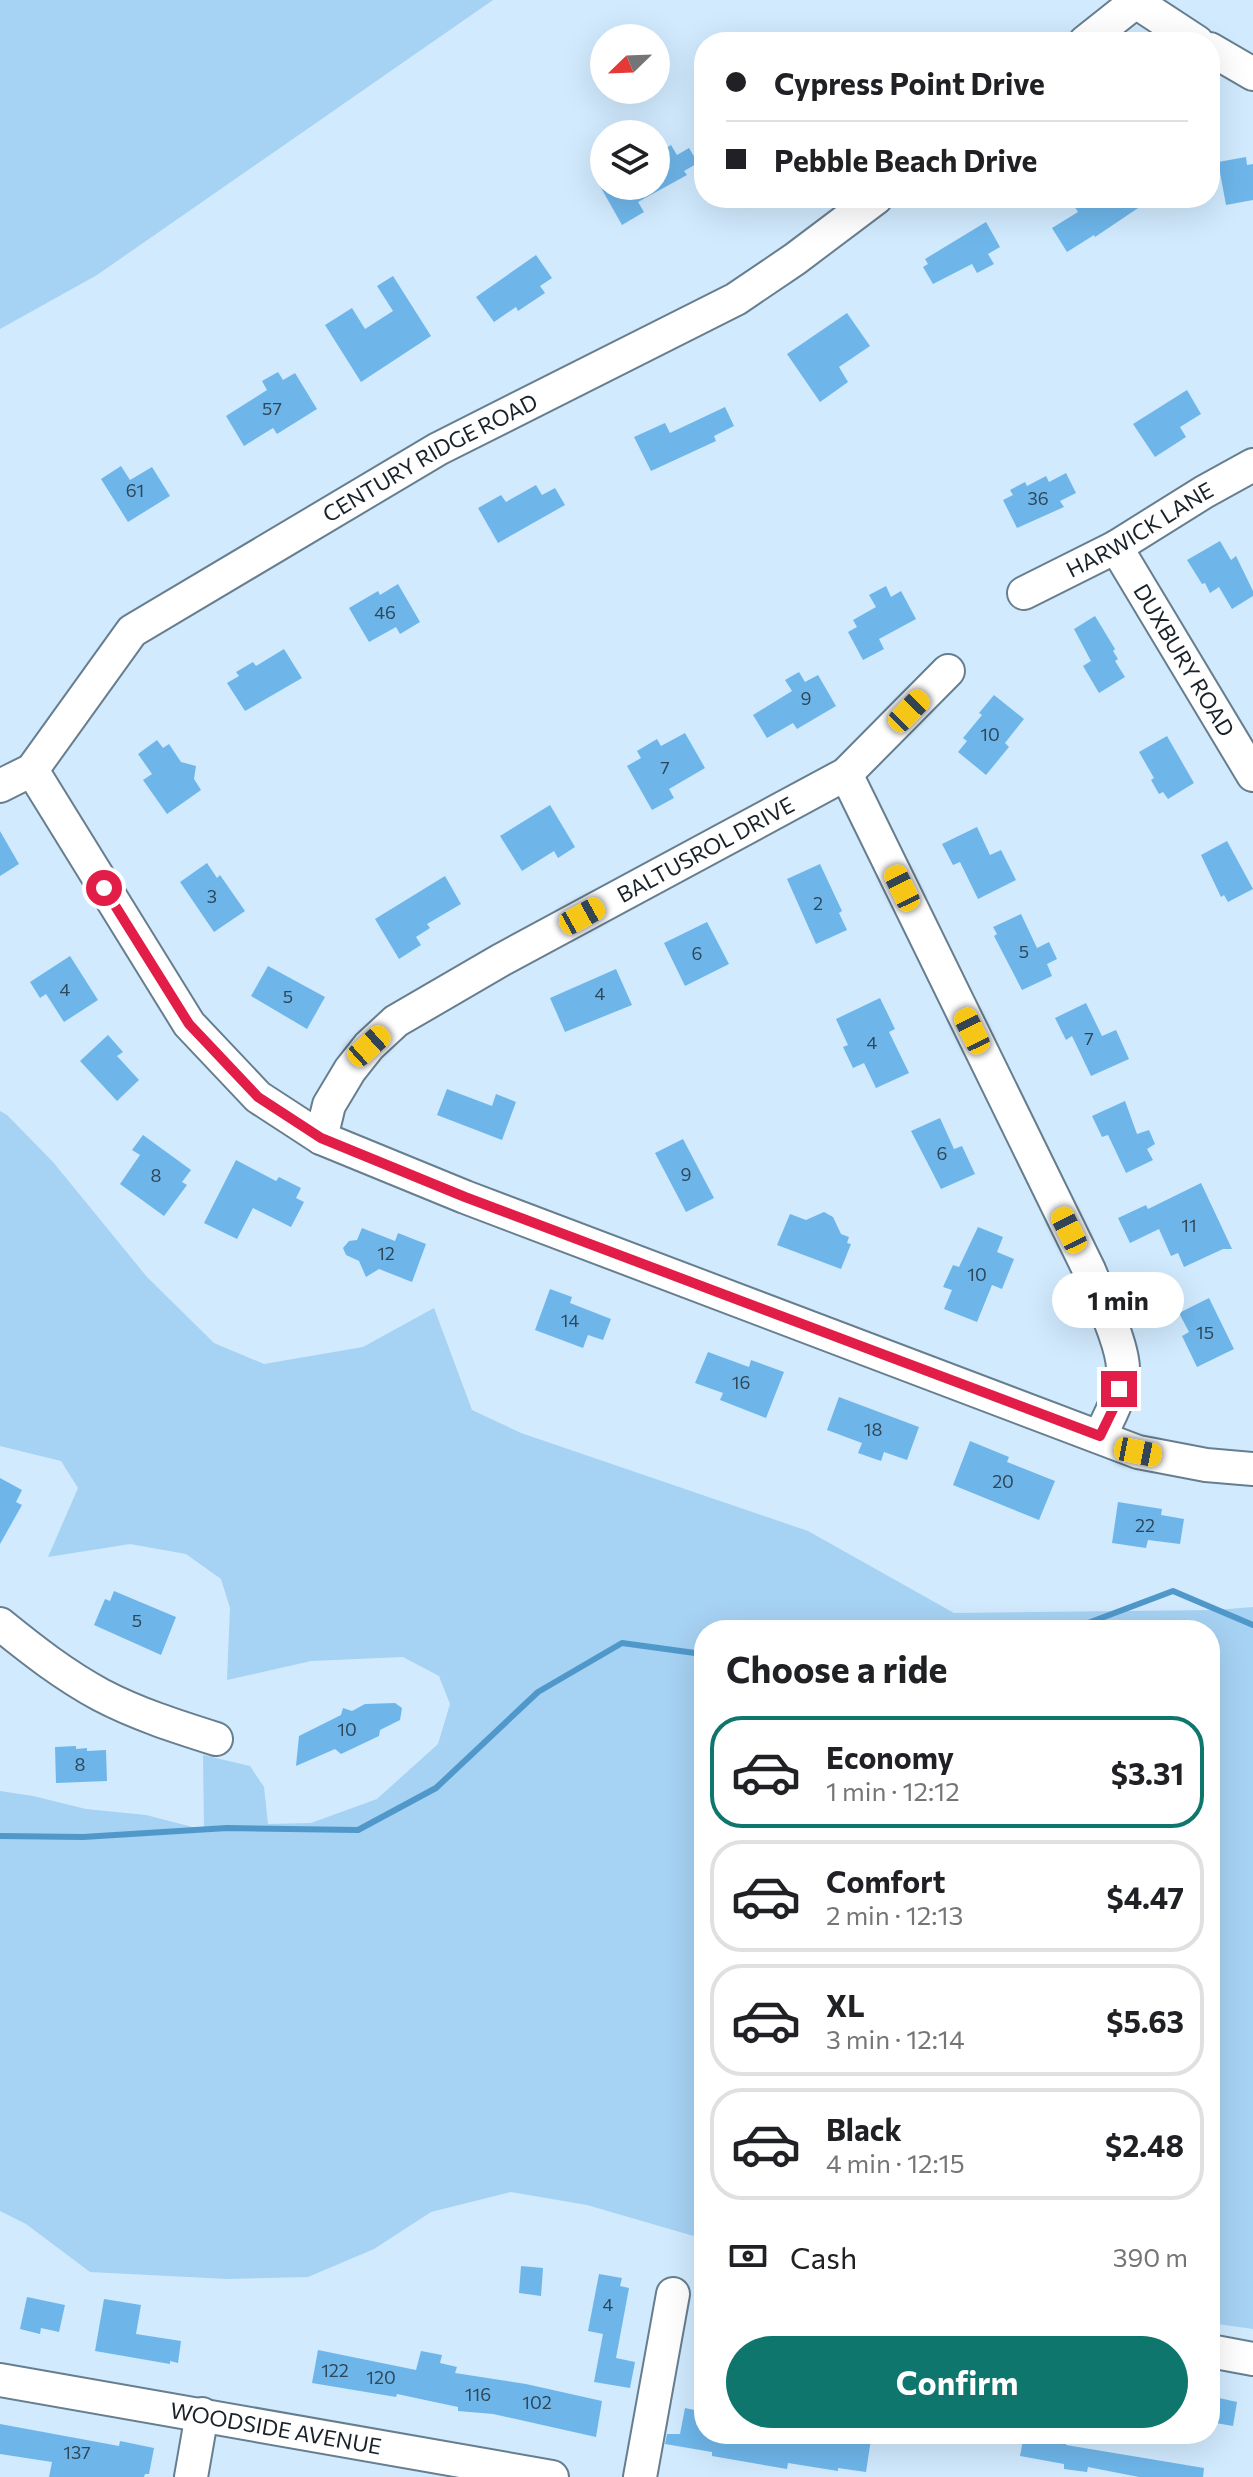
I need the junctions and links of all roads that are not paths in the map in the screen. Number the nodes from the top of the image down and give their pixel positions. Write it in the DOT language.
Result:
graph roads {
  1 [pos="1137,1"];
  2 [pos="1098,32"];
  3 [pos="1182,32"];
  4 [pos="1220,55"];
  5 [pos="1253,74"];
  6 [pos="863,208"];
  7 [pos="1253,465"];
  8 [pos="1116,547"];
  9 [pos="1024,593"];
  10 [pos="948,671"];
  11 [pos="32,770"];
  12 [pos="846,774"];
  13 [pos="1253,775"];
  14 [pos="0,786"];
  15 [pos="321,1138"];
  16 [pos="1100,1436"];
  17 [pos="1253,1469"];
  18 [pos="0,1624"];
  19 [pos="216,1739"];
  20 [pos="673,2294"];
  21 [pos="1220,2353"];
  22 [pos="1253,2359"];
  23 [pos="0,2380"];
  24 [pos="202,2414"];
  25 [pos="191,2477"];
  26 [pos="552,2477"];
  27 [pos="640,2477"];
  1 -- 2 [label="street"];
  1 -- 3 [label="street"];
  4 -- 5 [label="street"];
  6 -- 11 [label="street, CENTURY RIDGE ROAD"];
  7 -- 8 [label="street, HARWICK LANE"];
  8 -- 9 [label="street, HARWICK LANE"];
  8 -- 13 [label="street, DUXBURY ROAD"];
  10 -- 12 [label="street, BALTUSROL DRIVE"];
  11 -- 14 [label="street"];
  11 -- 15 [label="street"];
  12 -- 15 [label="street, BALTUSROL DRIVE"];
  12 -- 16 [label="street"];
  15 -- 16 [label="street"];
  16 -- 17 [label="street"];
  18 -- 19 [label="street"];
  20 -- 27 [label="street"];
  21 -- 22 [label="street"];
  23 -- 24 [label="street, WOODSIDE AVENUE"];
  24 -- 25 [label="street"];
  24 -- 26 [label="street, WOODSIDE AVENUE"];
}
